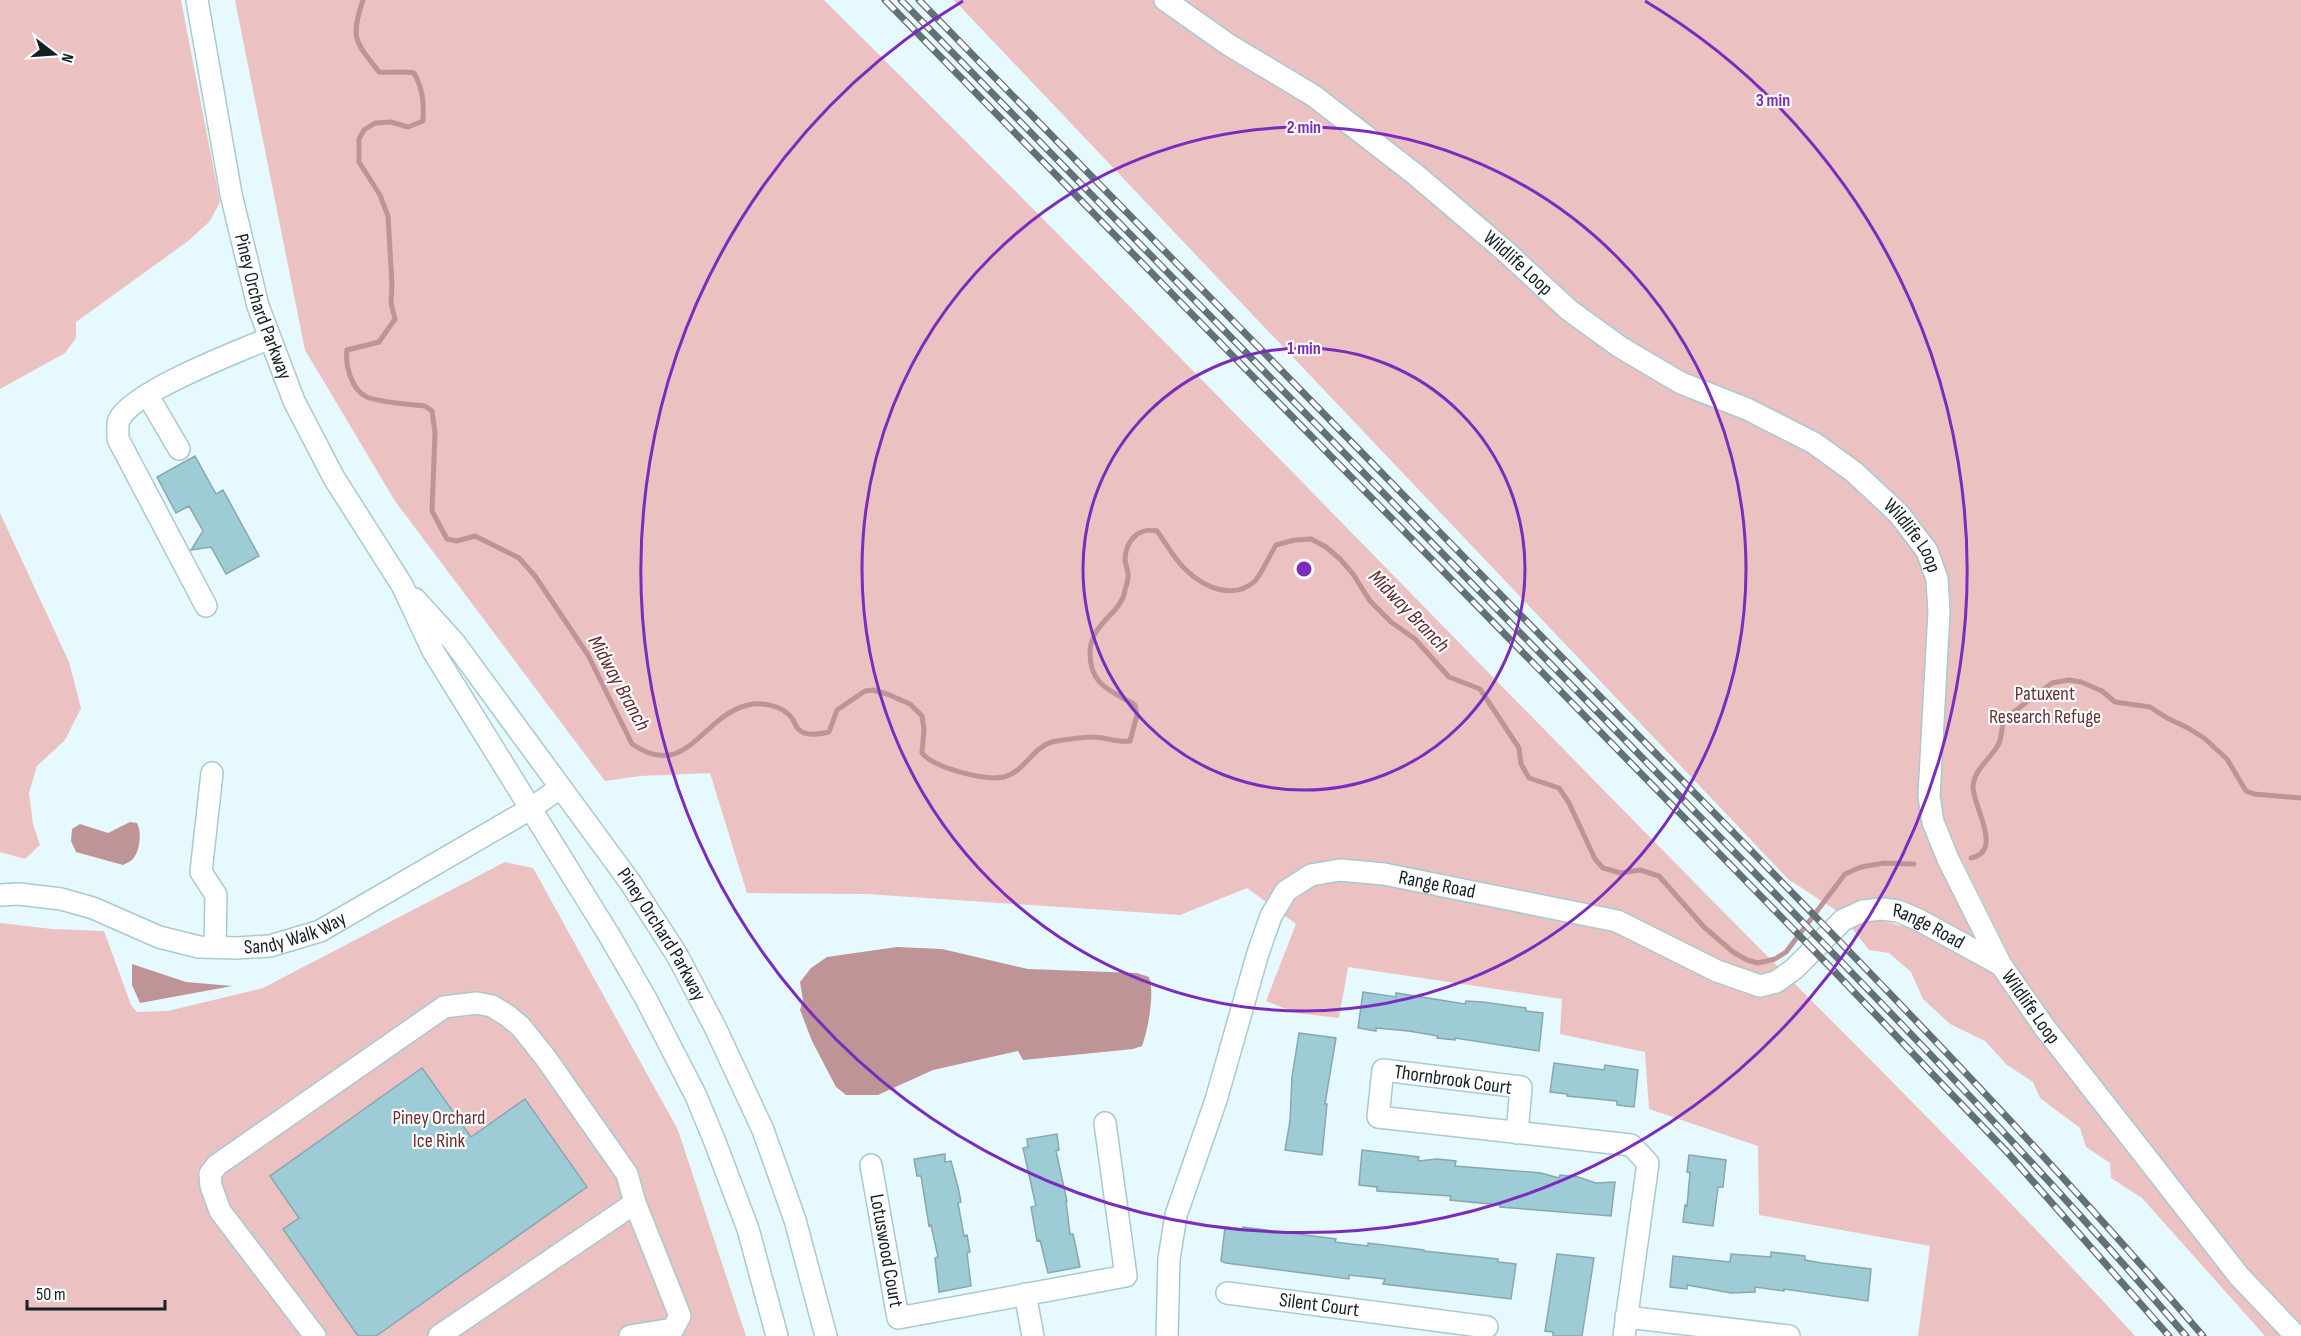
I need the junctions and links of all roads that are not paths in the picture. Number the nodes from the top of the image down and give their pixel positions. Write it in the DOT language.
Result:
graph roads {
  1 [pos="197,0"];
  2 [pos="1165,0"];
  3 [pos="270,338"];
  4 [pos="148,396"];
  5 [pos="178,449"];
  6 [pos="402,585"];
  7 [pos="206,606"];
  8 [pos="212,773"];
  9 [pos="560,788"];
  10 [pos="530,809"];
  11 [pos="0,895"];
  12 [pos="215,947"];
  13 [pos="2001,965"];
  14 [pos="1104,1123"];
  15 [pos="1517,1133"];
  16 [pos="871,1165"];
  17 [pos="635,1203"];
  18 [pos="1227,1293"];
  19 [pos="1025,1294"];
  20 [pos="1625,1326"];
  21 [pos="1410,1327"];
  22 [pos="1487,1327"];
  23 [pos="315,1336"];
  24 [pos="439,1336"];
  25 [pos="630,1336"];
  26 [pos="777,1336"];
  27 [pos="826,1336"];
  28 [pos="1033,1336"];
  29 [pos="1167,1336"];
  30 [pos="1789,1336"];
  31 [pos="2296,1336"];
  1 -- 3 [label="street, Piney Orchard Parkway"];
  2 -- 13 [label="street, Wildlife Loop"];
  3 -- 4 [label="street"];
  3 -- 6 [label="street, Piney Orchard Parkway"];
  4 -- 5 [label="street"];
  4 -- 7 [label="street"];
  6 -- 9 [label="street, Piney Orchard Parkway"];
  6 -- 10 [label="street, Piney Orchard Parkway"];
  8 -- 12 [label="street"];
  9 -- 10 [label="street, Sandy Walk Way"];
  9 -- 27 [label="street, Piney Orchard Parkway"];
  10 -- 12 [label="street, Sandy Walk Way"];
  10 -- 26 [label="street, Piney Orchard Parkway"];
  11 -- 12 [label="street, Sandy Walk Way"];
  13 -- 29 [label="street, Range Road"];
  13 -- 31 [label="street, Wildlife Loop"];
  14 -- 19 [label="street, Lotuswood Court"];
  15 -- 15 [label="street, Thornbrook Court"];
  15 -- 20 [label="street, Thornbrook Court"];
  16 -- 19 [label="street, Lotuswood Court"];
  17 -- 23 [label="street"];
  17 -- 24 [label="street"];
  17 -- 25 [label="street"];
  18 -- 21 [label="street, Silent Court"];
  19 -- 28 [label="street"];
  20 -- 30 [label="street"];
  21 -- 22 [label="street, Silent Court"];
}
